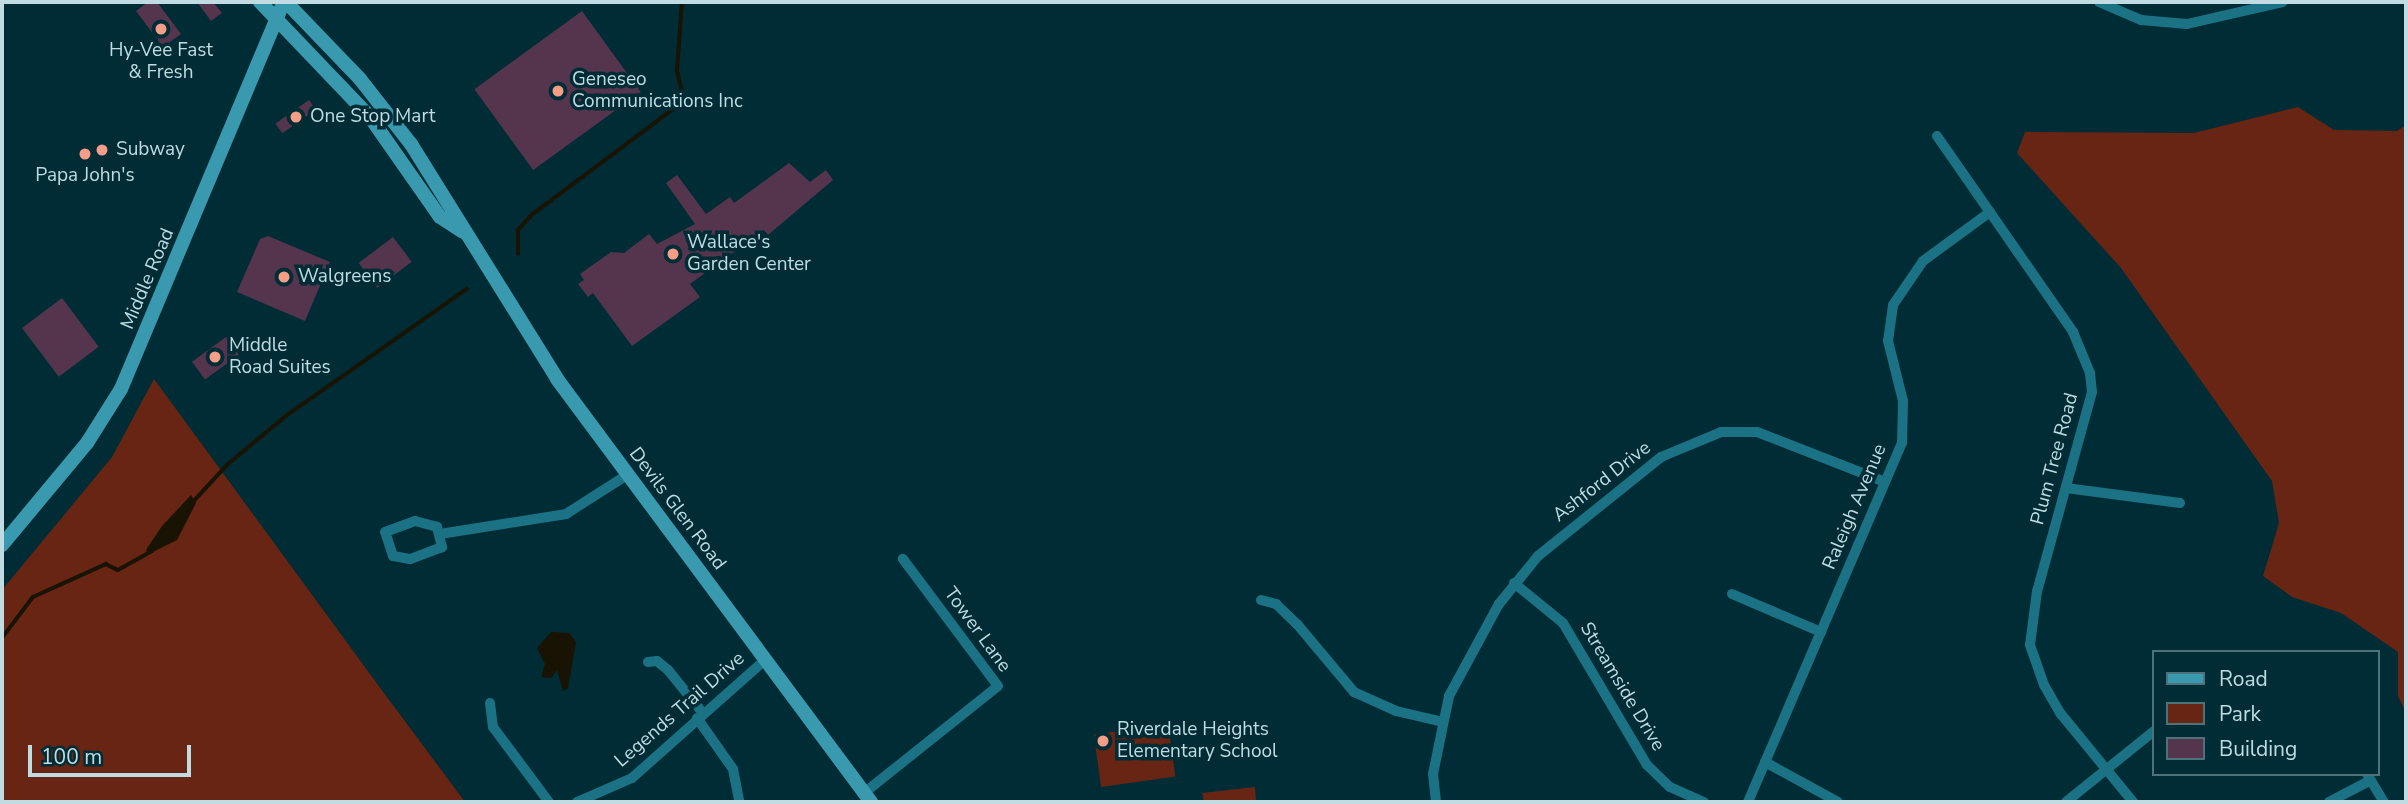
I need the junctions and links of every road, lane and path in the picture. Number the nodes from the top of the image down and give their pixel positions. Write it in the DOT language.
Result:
graph roads {
  1 [pos="260,2"];
  2 [pos="285,2"];
  3 [pos="2099,2"];
  4 [pos="2283,2"];
  5 [pos="277,18"];
  6 [pos="1937,136"];
  7 [pos="1990,212"];
  8 [pos="463,232"];
  9 [pos="627,475"];
  10 [pos="1885,482"];
  11 [pos="2066,488"];
  12 [pos="2180,503"];
  13 [pos="440,534"];
  14 [pos="2,545"];
  15 [pos="903,559"];
  16 [pos="1514,583"];
  17 [pos="1732,594"];
  18 [pos="1261,600"];
  19 [pos="1821,632"];
  20 [pos="766,659"];
  21 [pos="648,662"];
  22 [pos="490,703"];
  23 [pos="700,715"];
  24 [pos="1443,722"];
  25 [pos="2152,733"];
  26 [pos="1765,762"];
  27 [pos="2106,769"];
  28 [pos="2369,777"];
  29 [pos="867,797"];
  30 [pos="739,800"];
  31 [pos="549,802"];
  32 [pos="577,802"];
  33 [pos="1436,802"];
  34 [pos="1704,802"];
  35 [pos="1748,802"];
  36 [pos="1838,802"];
  37 [pos="2066,802"];
  38 [pos="2133,802"];
  39 [pos="2329,802"];
  40 [pos="2384,802"];
  1 -- 5 [label="main road, Devils Glen Road"];
  2 -- 5 [label="main road, Middle Road"];
  2 -- 8 [label="main road, Devils Glen Road"];
  3 -- 4 [label="street"];
  5 -- 8 [label="main road, Devils Glen Road"];
  5 -- 14 [label="main road, Middle Road"];
  6 -- 7 [label="street, Plum Tree Road"];
  7 -- 10 [label="street, Raleigh Avenue"];
  7 -- 11 [label="street, Plum Tree Road"];
  8 -- 9 [label="main road, Devils Glen Road"];
  9 -- 13 [label="street"];
  9 -- 20 [label="main road, Devils Glen Road"];
  10 -- 16 [label="street, Ashford Drive"];
  10 -- 19 [label="street, Raleigh Avenue"];
  11 -- 12 [label="street"];
  11 -- 27 [label="street, Plum Tree Road"];
  13 -- 13 [label="street"];
  15 -- 29 [label="street, Tower Lane"];
  16 -- 24 [label="street, Ashford Drive"];
  16 -- 34 [label="street, Streamside Drive"];
  17 -- 19 [label="street"];
  18 -- 24 [label="street"];
  19 -- 26 [label="street, Raleigh Avenue"];
  20 -- 23 [label="street, Legends Trail Drive"];
  20 -- 29 [label="main road, Devils Glen Road"];
  21 -- 23 [label="street"];
  22 -- 31 [label="street"];
  23 -- 30 [label="street"];
  23 -- 32 [label="street, Legends Trail Drive"];
  24 -- 33 [label="street, Ashford Drive"];
  25 -- 27 [label="street"];
  26 -- 35 [label="street, Raleigh Avenue"];
  26 -- 36 [label="street"];
  27 -- 37 [label="street"];
  27 -- 38 [label="street, Plum Tree Road"];
  28 -- 39 [label="street"];
  28 -- 40 [label="street"];
}
